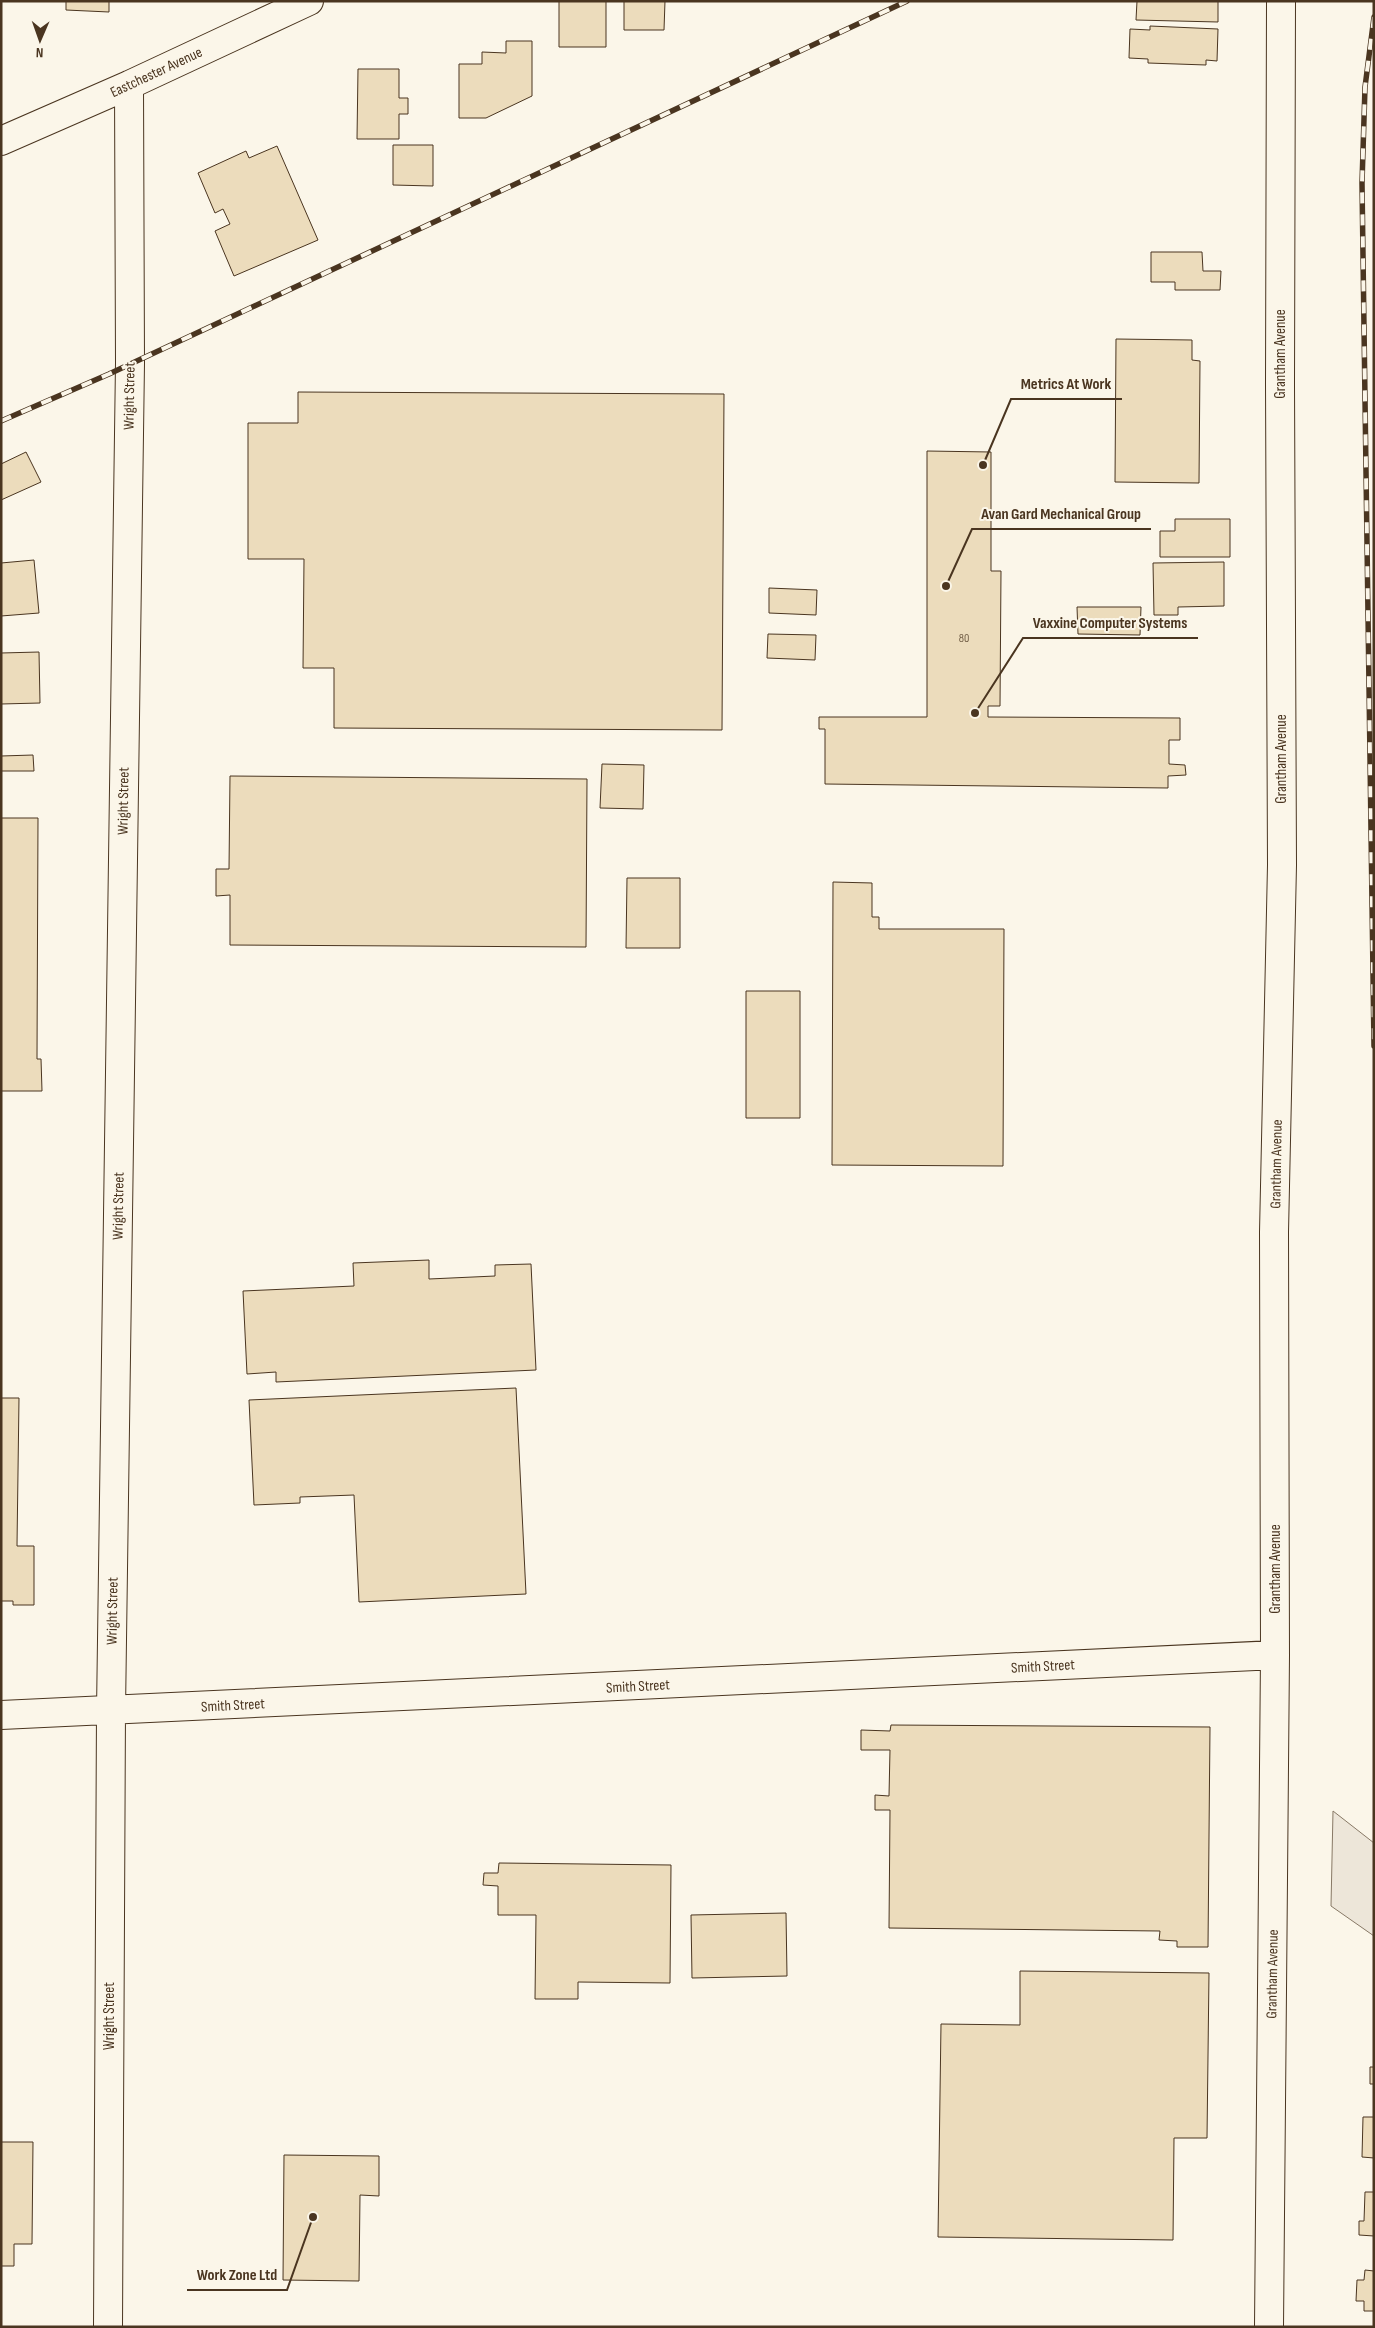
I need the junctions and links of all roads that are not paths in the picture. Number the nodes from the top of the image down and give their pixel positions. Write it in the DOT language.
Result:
graph roads {
  1 [pos="309,1"];
  2 [pos="1281,1"];
  3 [pos="129,85"];
  4 [pos="1,141"];
  5 [pos="1275,1655"];
  6 [pos="111,1711"];
  7 [pos="1,1716"];
  8 [pos="108,2327"];
  9 [pos="1269,2327"];
  1 -- 3 [label="street, Eastchester Avenue"];
  2 -- 5 [label="street, Grantham Avenue"];
  3 -- 4 [label="street, Eastchester Avenue"];
  3 -- 6 [label="street, Wright Street"];
  5 -- 6 [label="street, Smith Street"];
  5 -- 9 [label="street, Grantham Avenue"];
  6 -- 7 [label="street, Smith Street"];
  6 -- 8 [label="street, Wright Street"];
}
